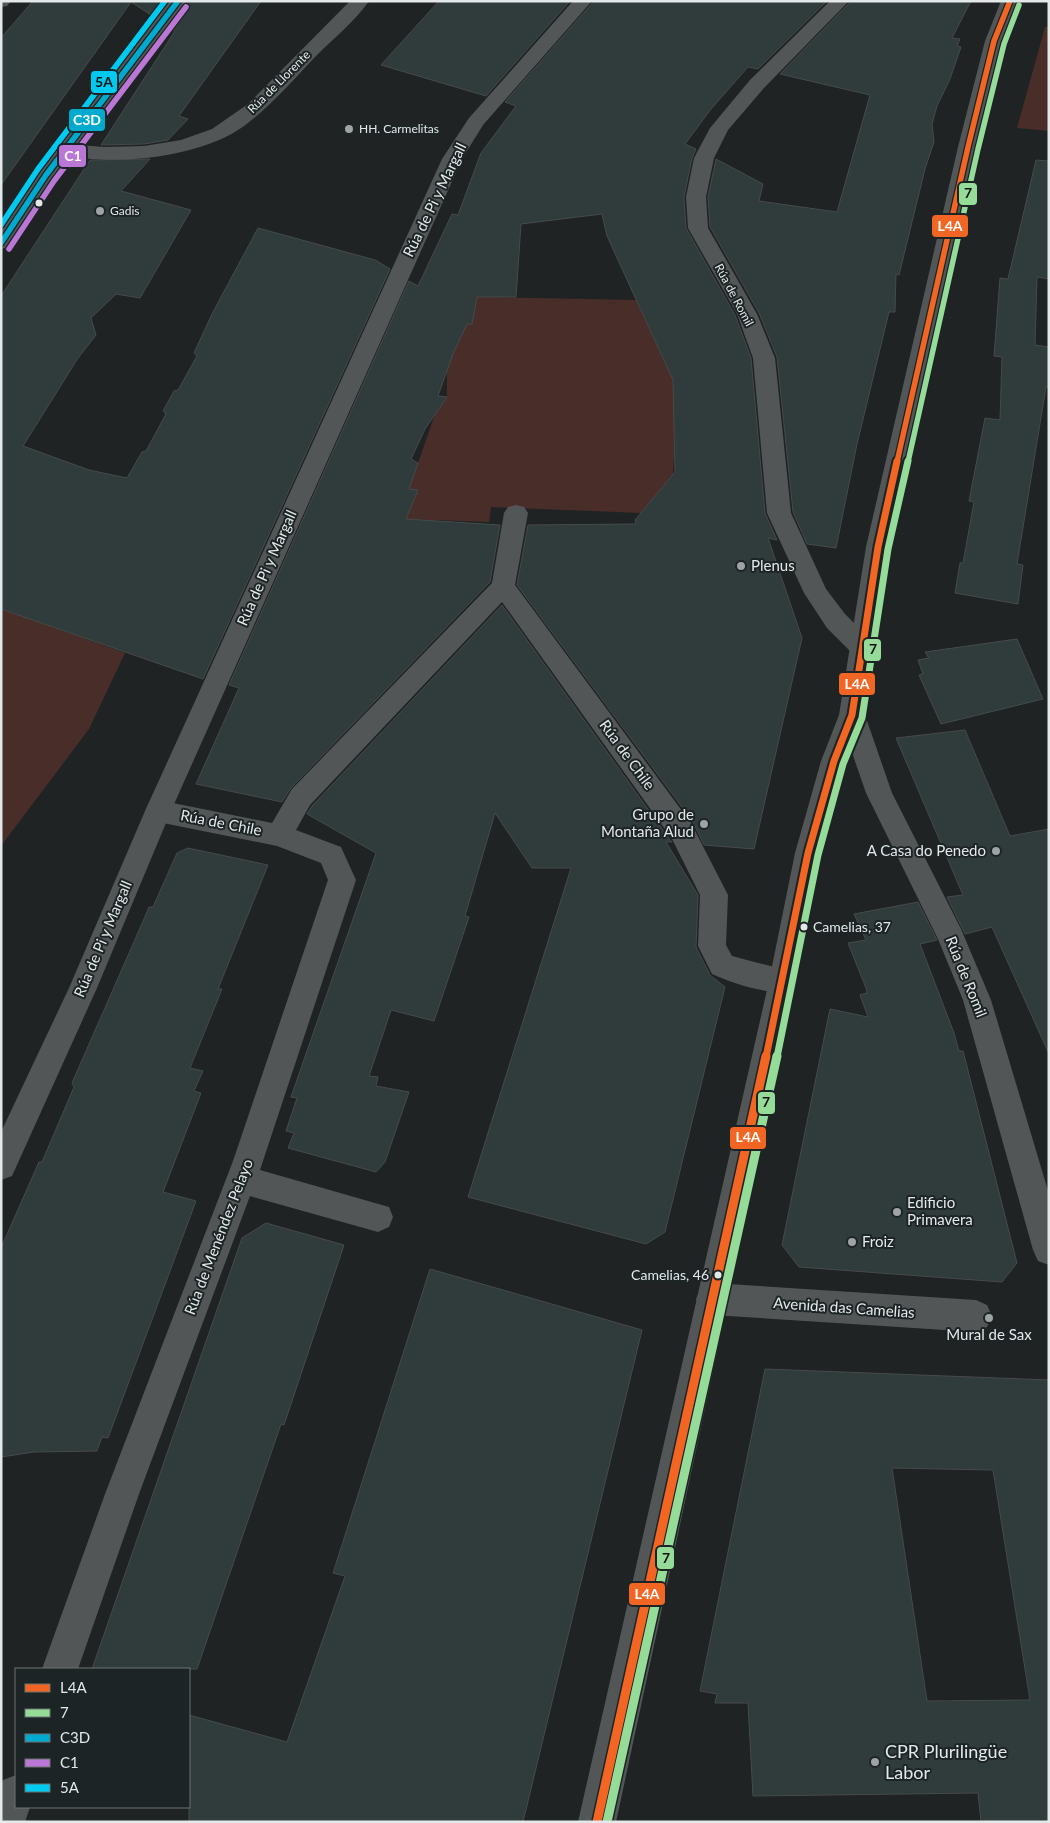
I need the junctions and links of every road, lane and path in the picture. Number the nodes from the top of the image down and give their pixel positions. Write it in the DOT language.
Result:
graph roads {
  1 [pos="178,1"];
  2 [pos="360,1"];
  3 [pos="583,1"];
  4 [pos="840,1"];
  5 [pos="1010,1"];
  6 [pos="66,150"];
  7 [pos="1,243"];
  8 [pos="516,512"];
  9 [pos="503,586"];
  10 [pos="863,648"];
  11 [pos="852,715"];
  12 [pos="158,811"];
  13 [pos="279,834"];
  14 [pos="783,981"];
  15 [pos="7,1148"];
  16 [pos="241,1179"];
  17 [pos="378,1217"];
  18 [pos="1049,1250"];
  19 [pos="712,1299"];
  20 [pos="976,1316"];
  21 [pos="60,1668"];
  22 [pos="15,1796"];
  23 [pos="6,1822"];
  24 [pos="597,1822"];
  1 -- 6 [label="street"];
  2 -- 6 [label="street, Rúa de Llorente"];
  3 -- 12 [label="street, Rúa de Pi y Margall"];
  4 -- 10 [label="street, Rúa de Romil"];
  5 -- 10 [label="street"];
  6 -- 7 [label="street"];
  8 -- 9 [label="street"];
  9 -- 13 [label="street, Rúa de Chile"];
  9 -- 14 [label="street, Rúa de Chile"];
  10 -- 11 [label="street"];
  11 -- 14 [label="street"];
  11 -- 18 [label="street, Rúa de Romil"];
  12 -- 13 [label="street, Rúa de Chile"];
  12 -- 15 [label="street, Rúa de Pi y Margall"];
  13 -- 16 [label="street, Rúa de Menéndez Pelayo"];
  14 -- 19 [label="street"];
  16 -- 17 [label="street"];
  16 -- 21 [label="street, Rúa de Menéndez Pelayo"];
  19 -- 20 [label="street, Avenida das Camelias"];
  19 -- 24 [label="street"];
  22 -- 23 [label="street"];
}
